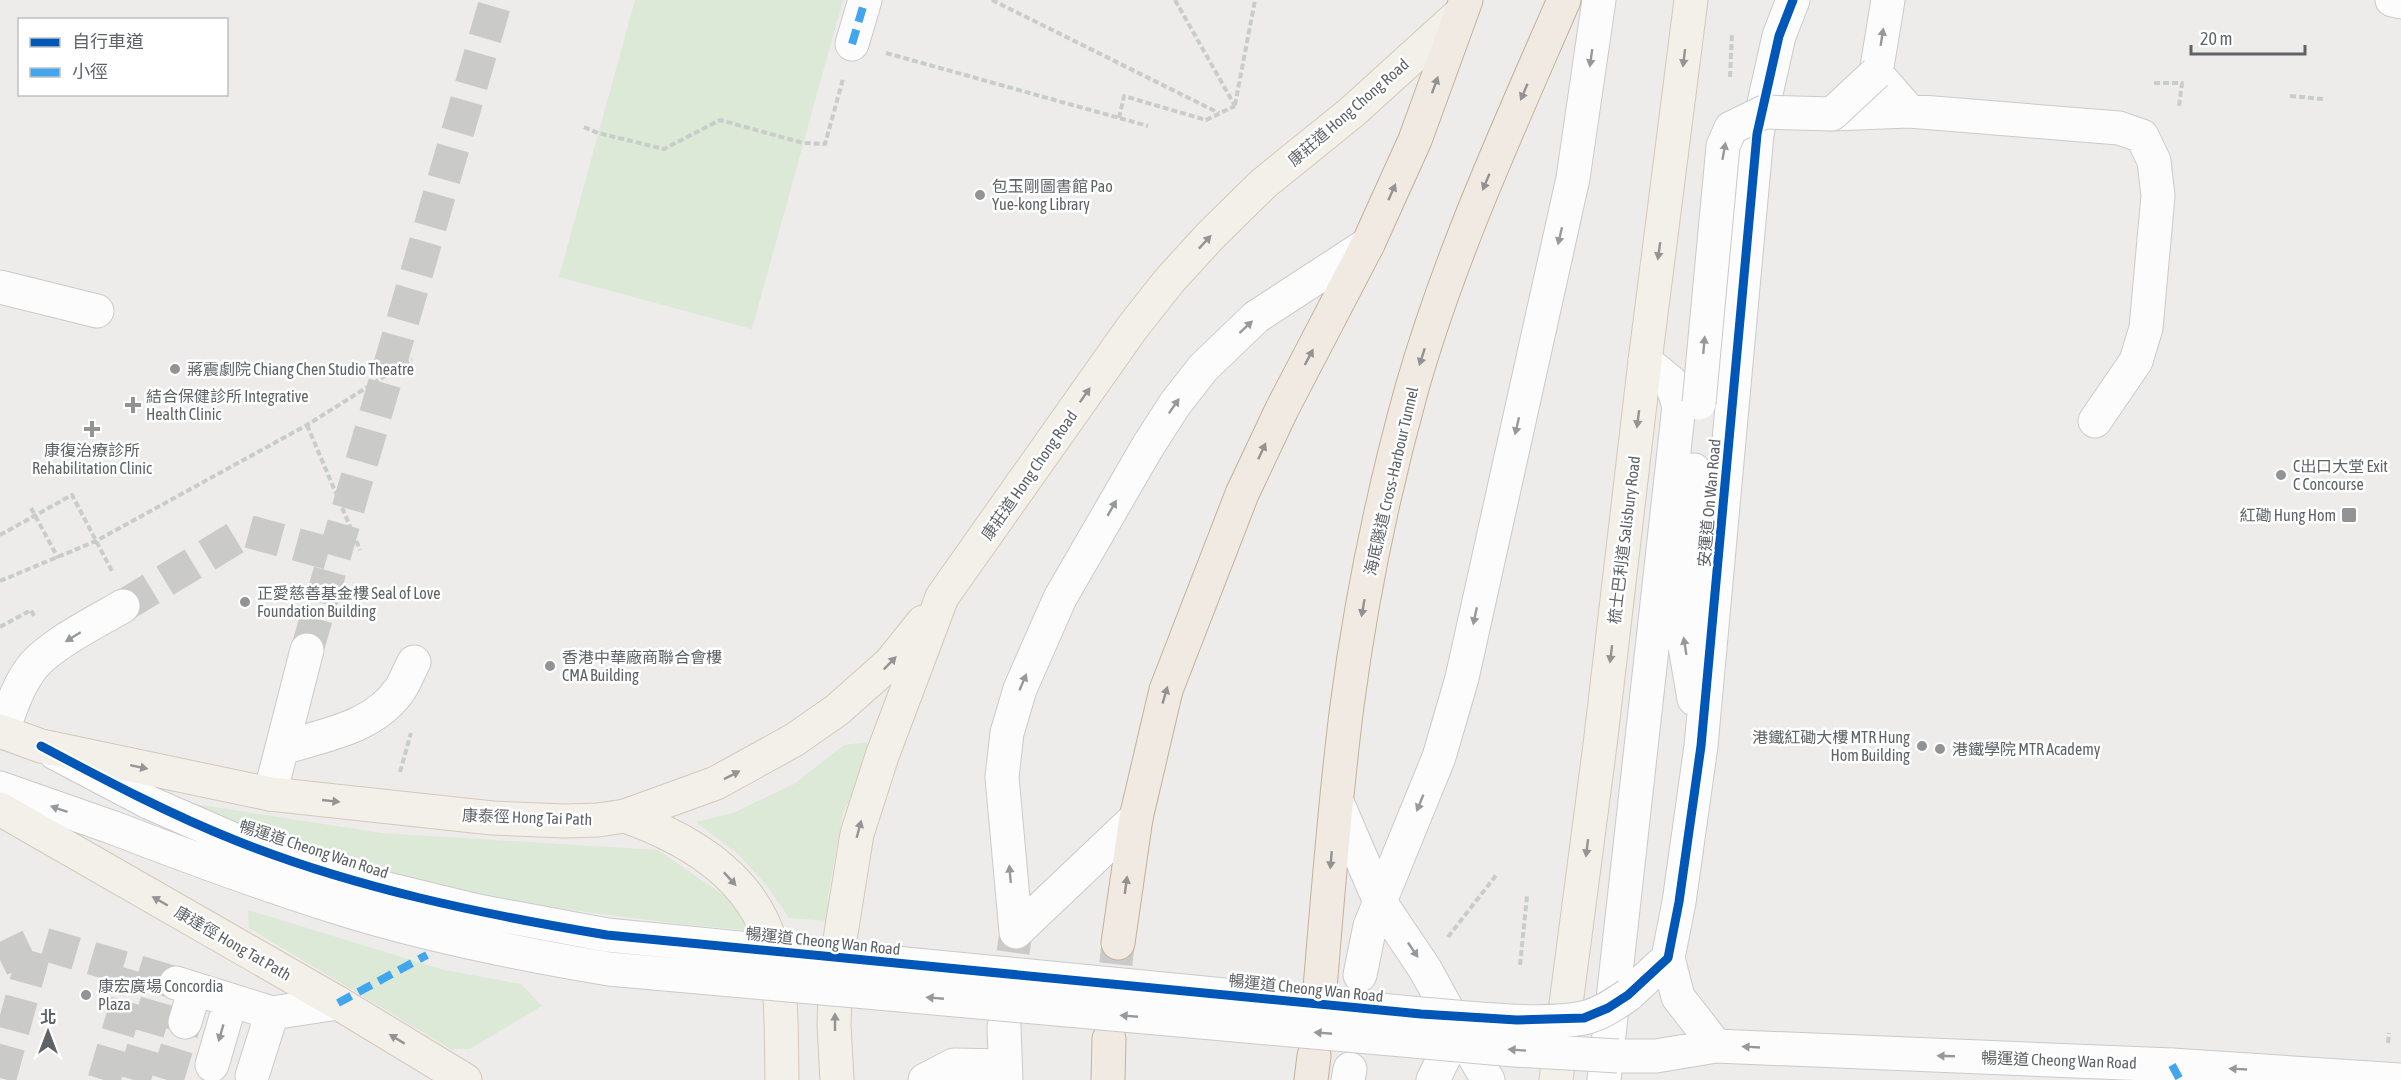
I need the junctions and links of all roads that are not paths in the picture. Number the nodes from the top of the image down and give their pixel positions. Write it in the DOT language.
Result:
graph roads {
  1 [pos="865,0"];
  2 [pos="1564,0"];
  3 [pos="1599,0"];
  4 [pos="1691,0"];
  5 [pos="1793,0"];
  6 [pos="1888,0"];
  7 [pos="2392,0"];
  8 [pos="2401,2"];
  9 [pos="1463,7"];
  10 [pos="852,44"];
  11 [pos="1876,73"];
  12 [pos="1908,111"];
  13 [pos="1832,114"];
  14 [pos="1368,244"];
  15 [pos="0,287"];
  16 [pos="97,311"];
  17 [pos="1645,361"];
  18 [pos="2095,421"];
  19 [pos="120,593"];
  20 [pos="942,597"];
  21 [pos="307,650"];
  22 [pos="414,662"];
  23 [pos="1,731"];
  24 [pos="40,746"];
  25 [pos="1701,746"];
  26 [pos="282,748"];
  27 [pos="0,788"];
  28 [pos="270,794"];
  29 [pos="1337,802"];
  30 [pos="0,809"];
  31 [pos="626,816"];
  32 [pos="1136,818"];
  33 [pos="1380,902"];
  34 [pos="1118,943"];
  35 [pos="1668,958"];
  36 [pos="1360,975"];
  37 [pos="1320,988"];
  38 [pos="231,1000"];
  39 [pos="338,1003"];
  40 [pos="272,1012"];
  41 [pos="185,1022"];
  42 [pos="1004,1027"];
  43 [pos="1458,1029"];
  44 [pos="1109,1039"];
  45 [pos="1716,1046"];
  46 [pos="212,1065"];
  47 [pos="1664,1068"];
  48 [pos="1006,1073"];
  49 [pos="2168,1073"];
  50 [pos="252,1076"];
  51 [pos="445,1076"];
  52 [pos="782,1080"];
  53 [pos="837,1080"];
  54 [pos="925,1080"];
  55 [pos="1108,1080"];
  56 [pos="1433,1080"];
  57 [pos="1488,1080"];
  58 [pos="1556,1080"];
  59 [pos="1604,1080"];
  60 [pos="2401,1080"];
  1 -- 10 [label="street"];
  2 -- 29 [label="highway, 海底隧道 Cross-Harbour Tunnel, one-way"];
  3 -- 33 [label="street, one-way"];
  4 -- 17 [label="main road, 梳士巴利道 Salisbury Road, one-way"];
  5 -- 25 [label="street, 安運道 On Wan Road"];
  11 -- 6 [label="street, one-way"];
  7 -- 8 [label="street"];
  14 -- 9 [label="highway, one-way"];
  20 -- 9 [label="main road, 康莊道 Hong Chong Road, one-way"];
  11 -- 12 [label="street"];
  11 -- 13 [label="street, bridge"];
  12 -- 13 [label="street"];
  12 -- 18 [label="street"];
  25 -- 13 [label="street, one-way, bridge"];
  32 -- 14 [label="highway, one-way"];
  32 -- 14 [label="street, one-way"];
  15 -- 16 [label="street"];
  17 -- 58 [label="main road, 梳士巴利道 Salisbury Road, one-way"];
  17 -- 59 [label="street"];
  19 -- 23 [label="street, one-way"];
  31 -- 20 [label="main road, 康泰徑 Hong Tai Path, one-way"];
  53 -- 20 [label="main road, 康莊道 Hong Chong Road, one-way"];
  21 -- 26 [label="street"];
  22 -- 26 [label="street"];
  23 -- 24 [label="main road, 暢運道 Cheong Wan Road"];
  24 -- 28 [label="main road, 康泰徑 Hong Tai Path, one-way"];
  24 -- 35 [label="street, 暢運道 Cheong Wan Road, bridge"];
  25 -- 35 [label="street, 安運道 On Wan Road"];
  26 -- 28 [label="street"];
  47 -- 27 [label="street, 暢運道 Cheong Wan Road, one-way, bridge"];
  28 -- 31 [label="main road, 康泰徑 Hong Tai Path, one-way"];
  29 -- 33 [label="street"];
  29 -- 37 [label="highway, 海底隧道 Cross-Harbour Tunnel, one-way"];
  39 -- 30 [label="main road, 康達徑 Hong Tat Path, one-way"];
  31 -- 52 [label="main road, one-way"];
  34 -- 32 [label="highway, one-way"];
  33 -- 36 [label="street"];
  33 -- 43 [label="street, one-way"];
  35 -- 45 [label="street"];
  38 -- 40 [label="street"];
  38 -- 41 [label="street"];
  38 -- 46 [label="street, one-way"];
  39 -- 40 [label="street"];
  51 -- 39 [label="main road, 康達徑 Hong Tat Path, one-way"];
  40 -- 50 [label="street"];
  42 -- 48 [label="street"];
  43 -- 56 [label="street"];
  43 -- 57 [label="street"];
  44 -- 55 [label="highway"];
  45 -- 47 [label="street, 暢運道 Cheong Wan Road"];
  49 -- 45 [label="street, 暢運道 Cheong Wan Road, one-way"];
  48 -- 54 [label="street"];
  60 -- 49 [label="street, 暢運道 Cheong Wan Road, one-way, bridge"];
}
